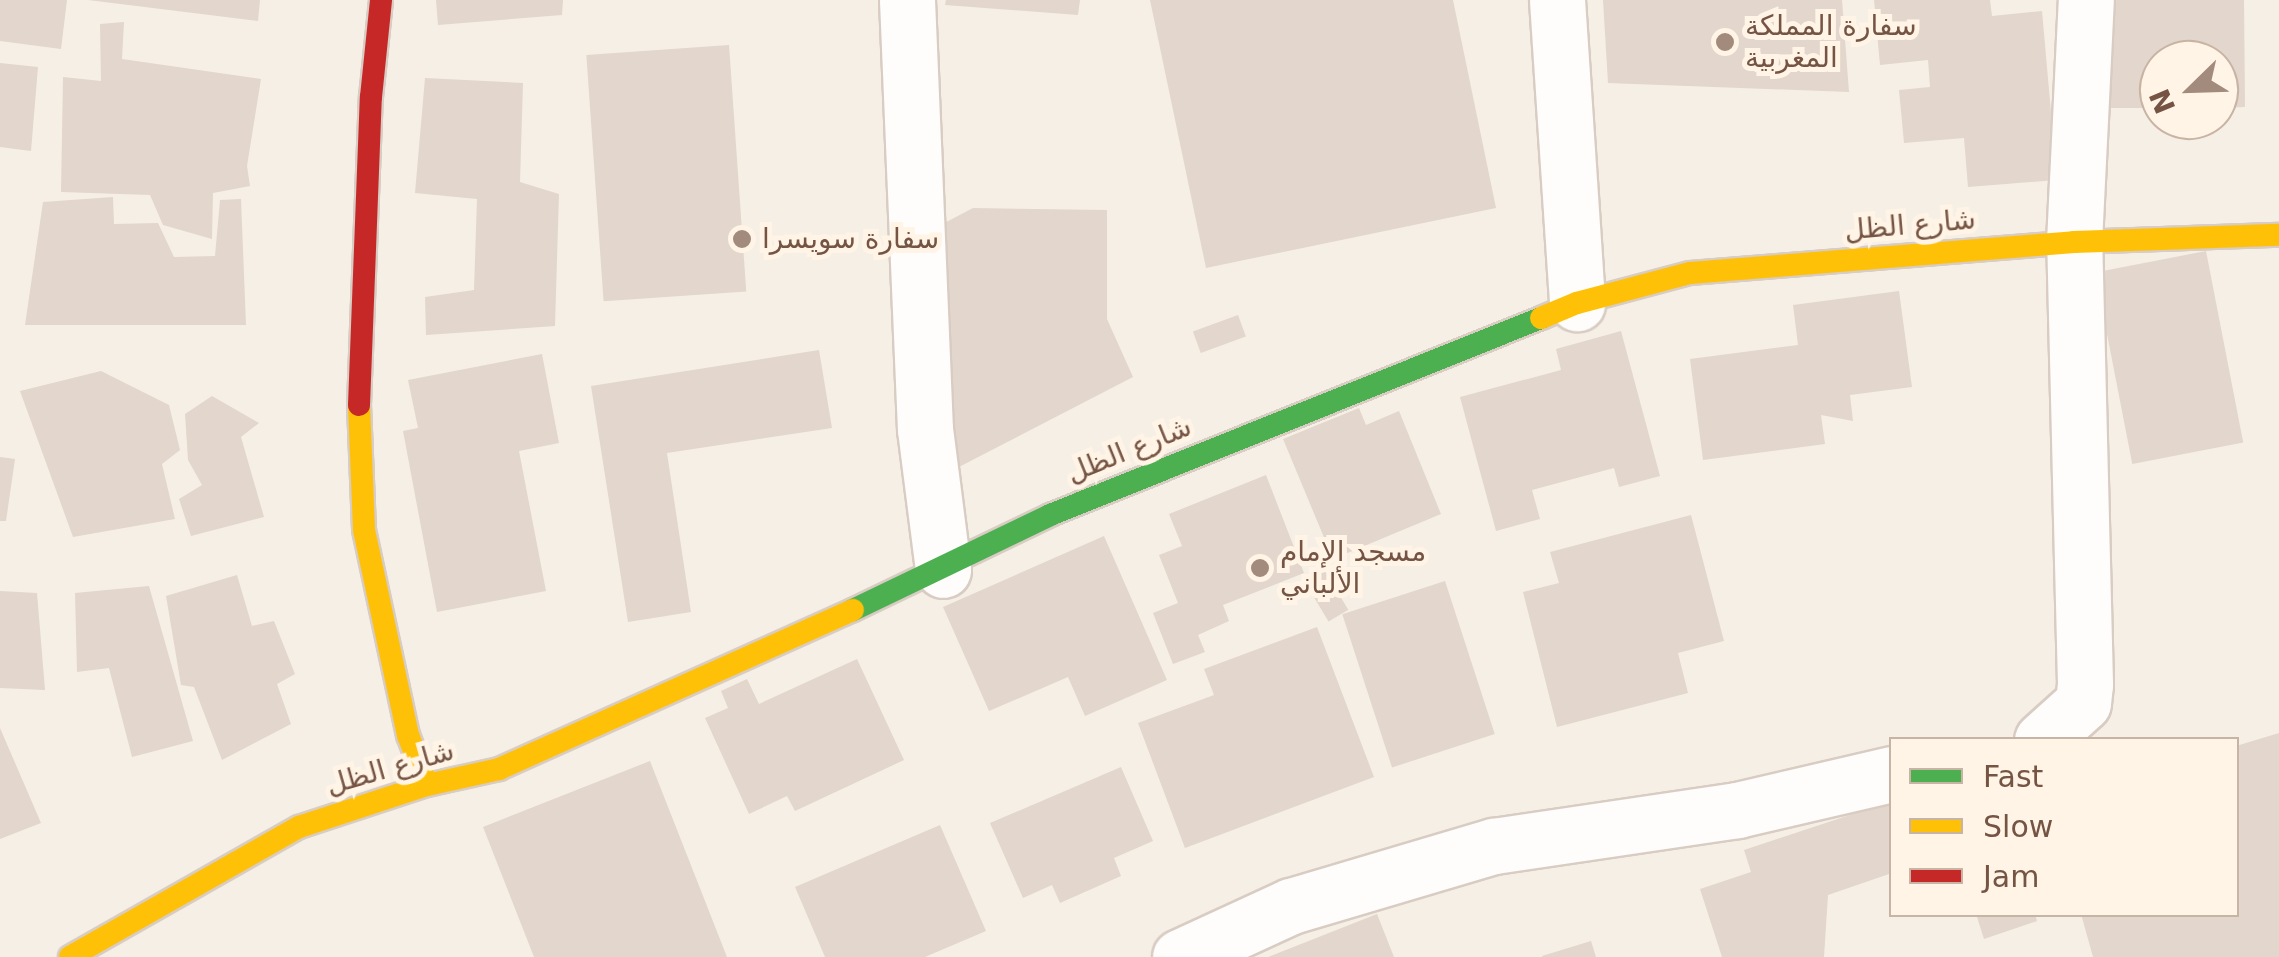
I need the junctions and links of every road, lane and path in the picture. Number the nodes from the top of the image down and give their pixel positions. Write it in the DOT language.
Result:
graph roads {
  1 [pos="381,0"];
  2 [pos="907,0"];
  3 [pos="1557,0"];
  4 [pos="2086,0"];
  5 [pos="2279,235"];
  6 [pos="2074,242"];
  7 [pos="1577,303"];
  8 [pos="942,570"];
  9 [pos="2045,737"];
  10 [pos="1889,775"];
  11 [pos="427,784"];
  12 [pos="70,957"];
  13 [pos="1180,957"];
  1 -- 11 [label="street"];
  2 -- 8 [label="street"];
  3 -- 7 [label="street"];
  4 -- 6 [label="street"];
  5 -- 6 [label="street, شارع الظل"];
  6 -- 7 [label="street, شارع الظل"];
  6 -- 9 [label="street"];
  7 -- 8 [label="street, شارع الظل"];
  8 -- 11 [label="street, شارع الظل"];
  10 -- 13 [label="street"];
  11 -- 12 [label="street, شارع الظل"];
}
